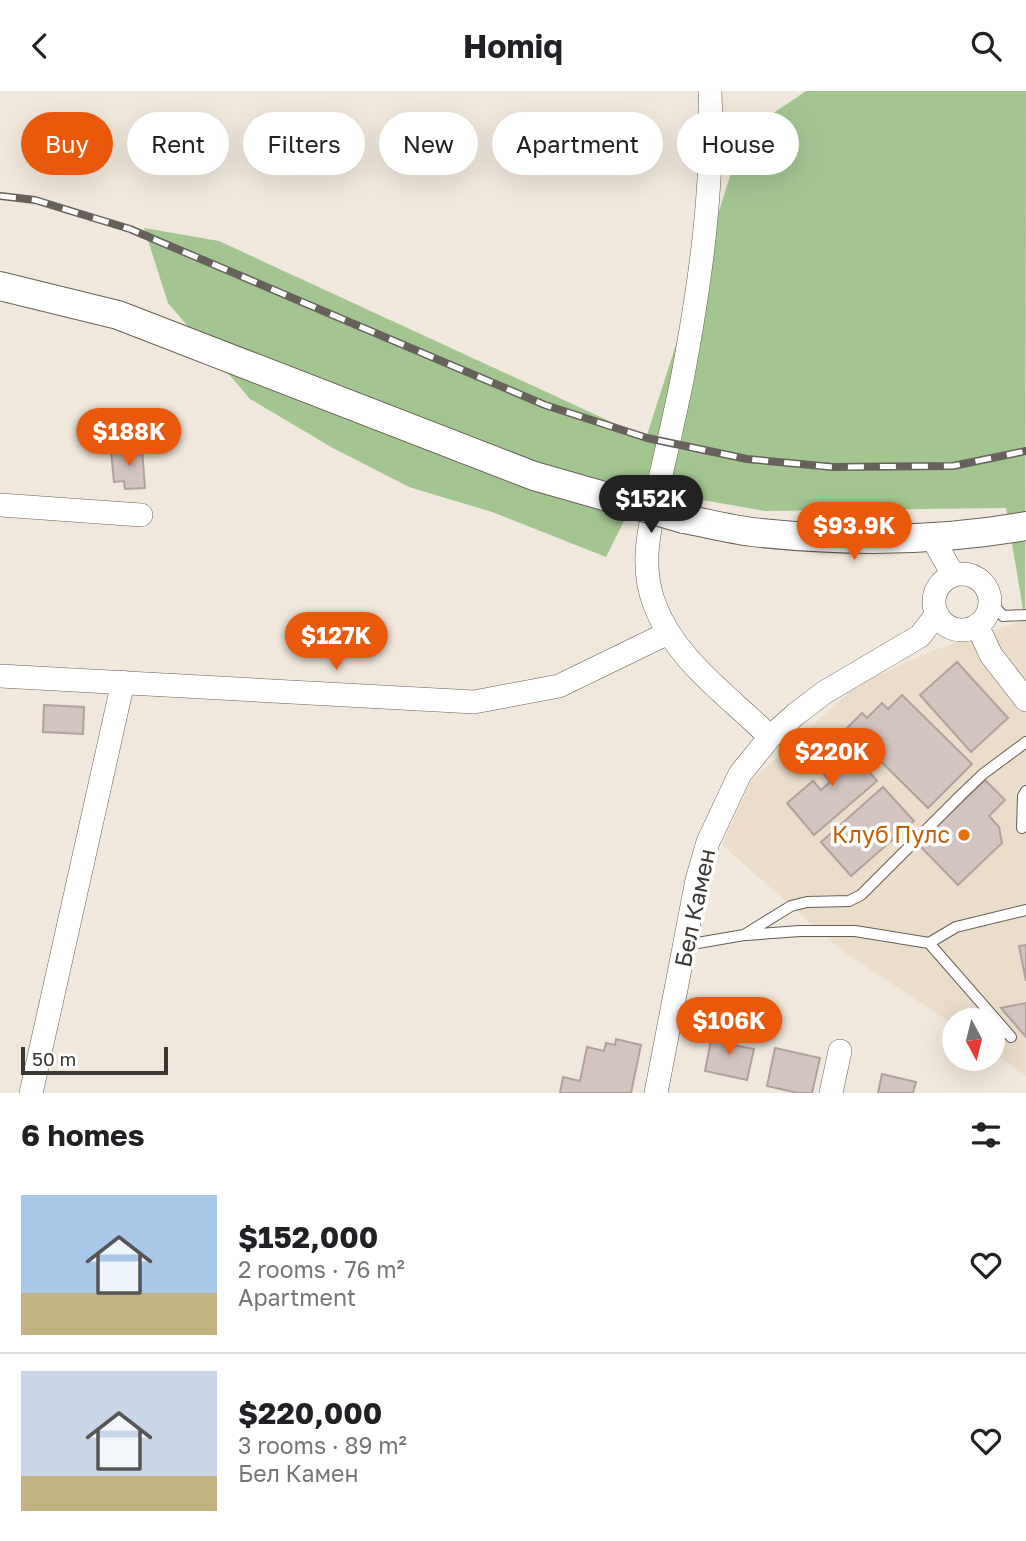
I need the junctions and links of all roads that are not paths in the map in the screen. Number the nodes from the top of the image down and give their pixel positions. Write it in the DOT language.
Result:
graph roads {
  1 [pos="710,91"];
  2 [pos="0,286"];
  3 [pos="0,505"];
  4 [pos="141,515"];
  5 [pos="1026,526"];
  6 [pos="932,537"];
  7 [pos="953,575"];
  8 [pos="990,601"];
  9 [pos="937,614"];
  10 [pos="1026,615"];
  11 [pos="976,625"];
  12 [pos="668,633"];
  13 [pos="0,676"];
  14 [pos="123,682"];
  15 [pos="1026,700"];
  16 [pos="770,737"];
  17 [pos="1026,742"];
  18 [pos="1026,791"];
  19 [pos="1022,828"];
  20 [pos="1026,910"];
  21 [pos="744,935"];
  22 [pos="929,943"];
  23 [pos="686,945"];
  24 [pos="1011,1037"];
  25 [pos="840,1051"];
  26 [pos="31,1093"];
  27 [pos="656,1093"];
  28 [pos="831,1093"];
  1 -- 12 [label="street"];
  2 -- 6 [label="street, bridge"];
  3 -- 4 [label="street"];
  5 -- 6 [label="street"];
  6 -- 7 [label="street"];
  7 -- 8 [label="street"];
  7 -- 9 [label="street"];
  8 -- 10 [label="lane"];
  8 -- 11 [label="street"];
  9 -- 11 [label="street"];
  9 -- 16 [label="street, Бел Камен"];
  11 -- 15 [label="street"];
  12 -- 14 [label="street"];
  12 -- 16 [label="street"];
  13 -- 14 [label="street"];
  14 -- 26 [label="street"];
  16 -- 23 [label="street, Бел Камен"];
  17 -- 21 [label="lane"];
  18 -- 19 [label="lane"];
  20 -- 22 [label="lane"];
  21 -- 22 [label="lane"];
  21 -- 23 [label="lane"];
  22 -- 24 [label="lane"];
  23 -- 27 [label="street, Бел Камен"];
  25 -- 28 [label="street"];
}
